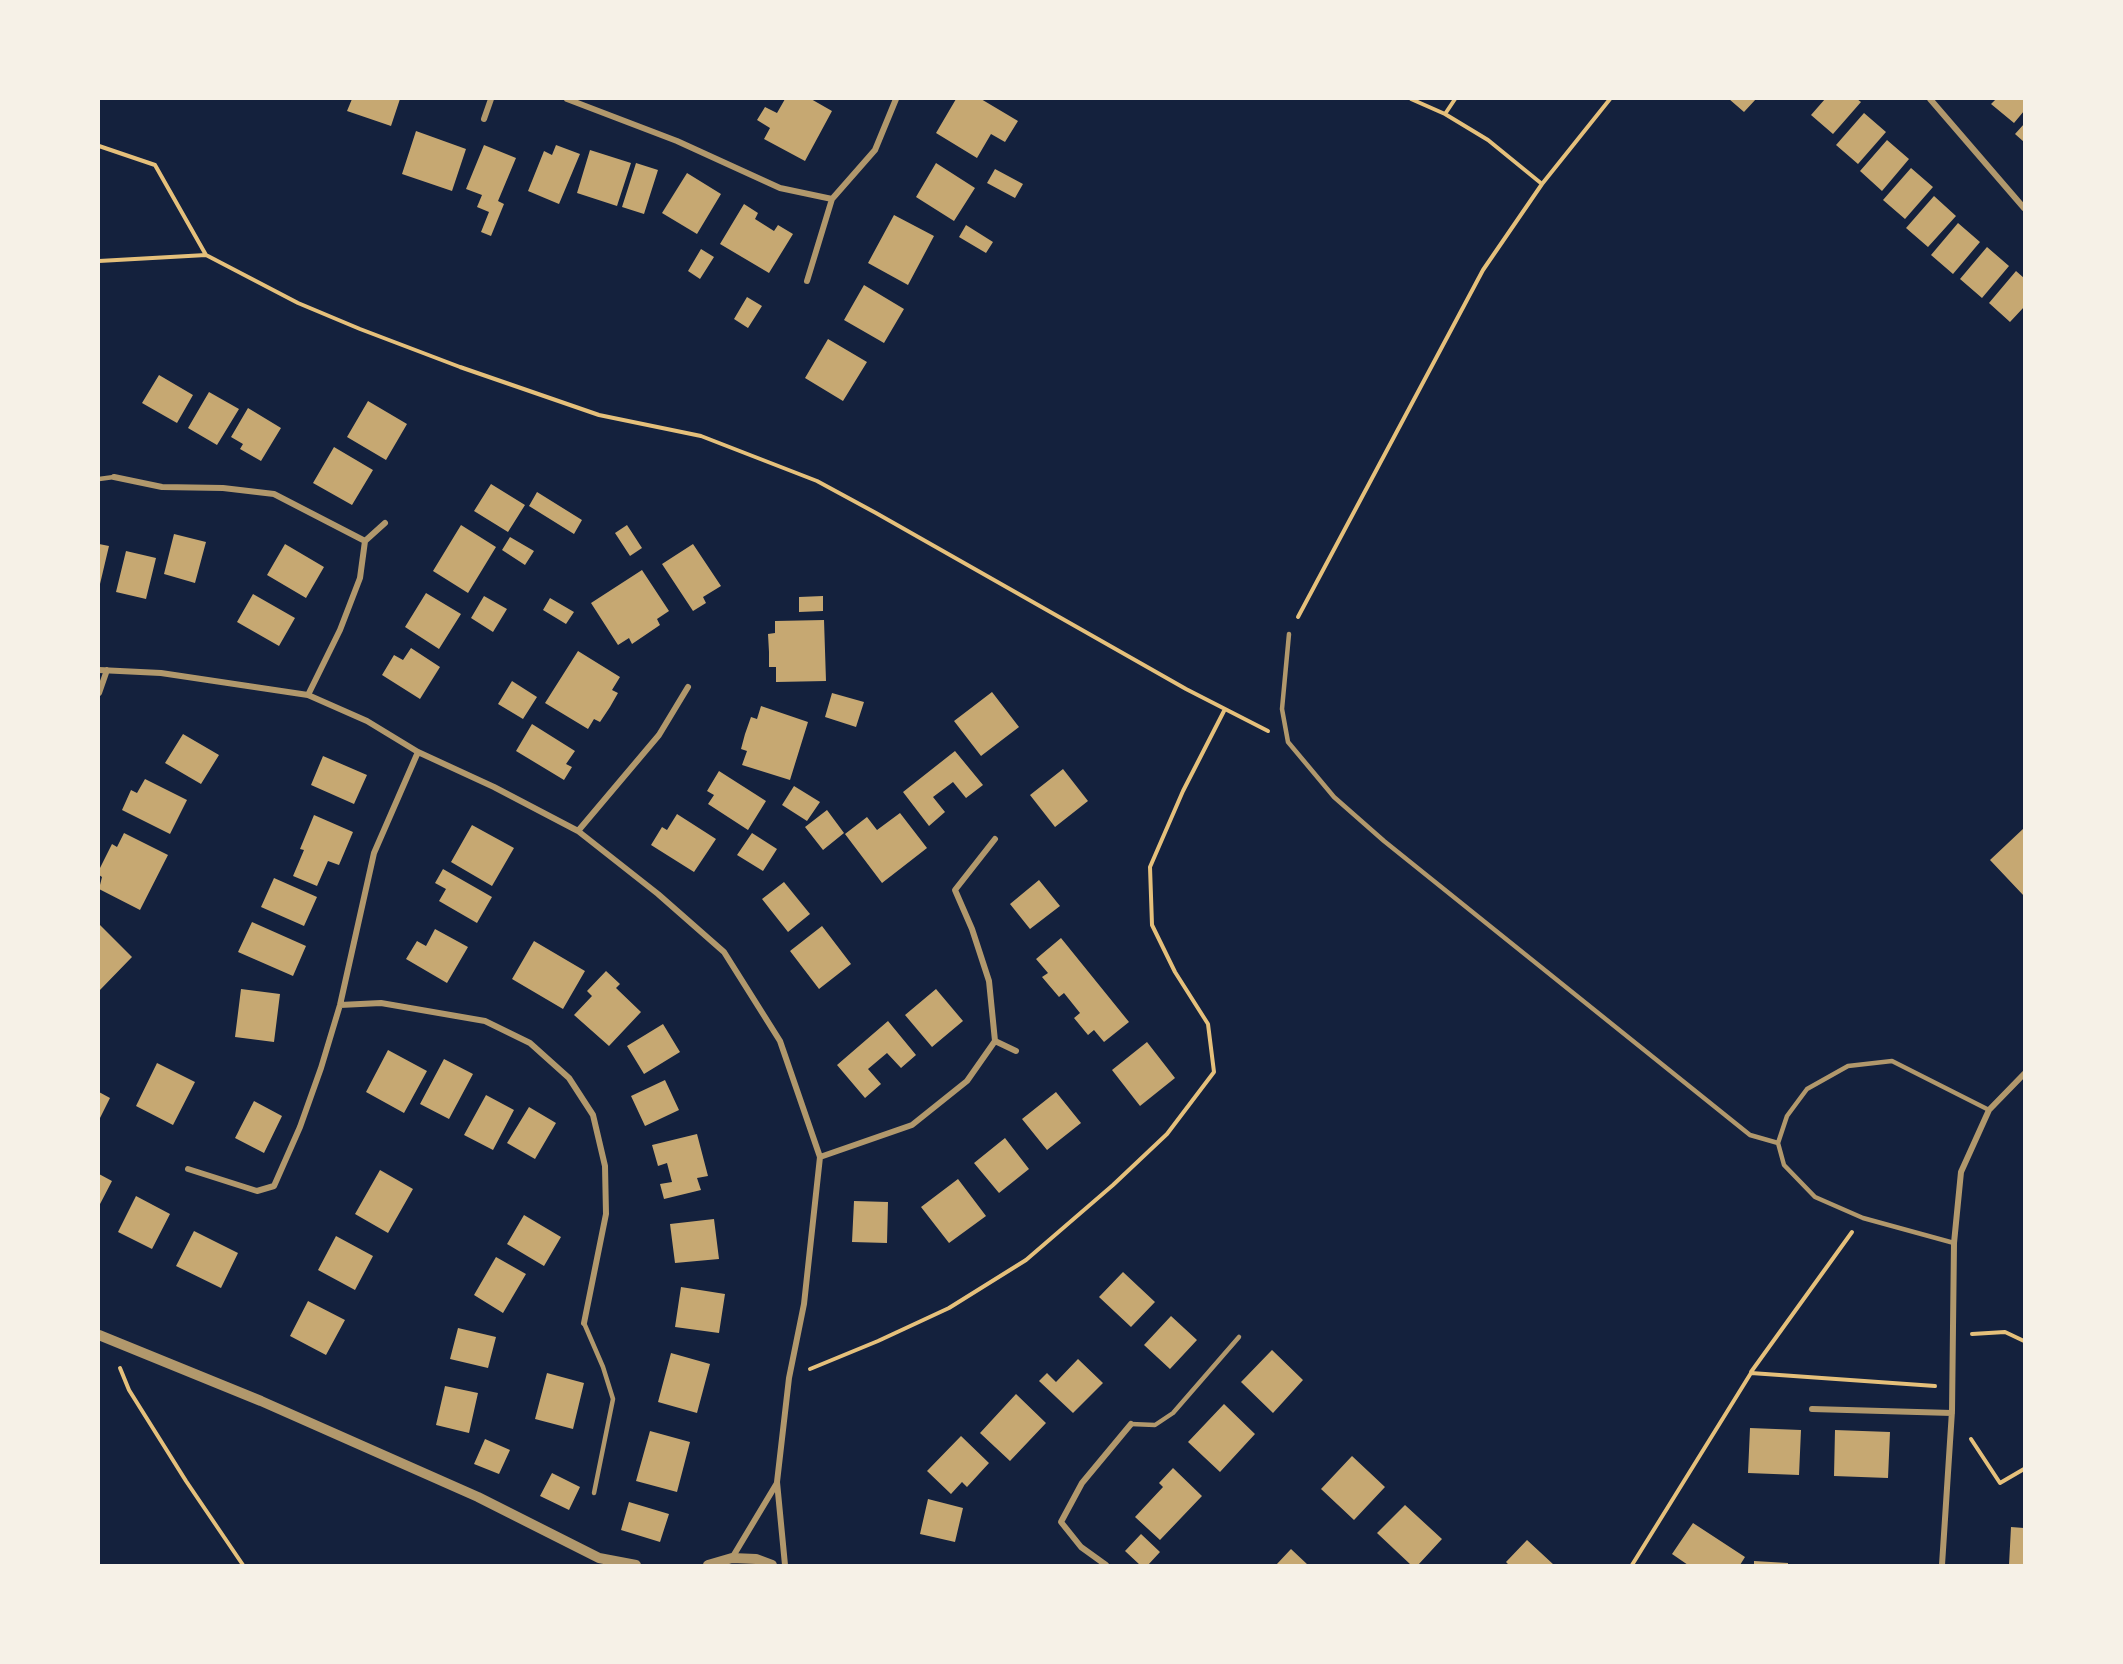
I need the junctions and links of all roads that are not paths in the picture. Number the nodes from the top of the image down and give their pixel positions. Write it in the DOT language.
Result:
graph roads {
  1 [pos="491,99"];
  2 [pos="567,99"];
  3 [pos="897,99"];
  4 [pos="1930,99"];
  5 [pos="484,119"];
  6 [pos="832,199"];
  7 [pos="2024,208"];
  8 [pos="807,281"];
  9 [pos="114,477"];
  10 [pos="99,479"];
  11 [pos="385,523"];
  12 [pos="365,541"];
  13 [pos="1289,634"];
  14 [pos="99,669"];
  15 [pos="107,670"];
  16 [pos="688,687"];
  17 [pos="99,693"];
  18 [pos="308,695"];
  19 [pos="418,752"];
  20 [pos="578,831"];
  21 [pos="995,839"];
  22 [pos="340,1005"];
  23 [pos="995,1041"];
  24 [pos="1016,1051"];
  25 [pos="2024,1074"];
  26 [pos="1989,1110"];
  27 [pos="1778,1143"];
  28 [pos="820,1157"];
  29 [pos="188,1169"];
  30 [pos="1954,1243"];
  31 [pos="584,1323"];
  32 [pos="104,1337"];
  33 [pos="1239,1337"];
  34 [pos="1812,1409"];
  35 [pos="1952,1412"];
  36 [pos="1131,1424"];
  37 [pos="777,1482"];
  38 [pos="594,1493"];
  39 [pos="732,1558"];
  40 [pos="602,1561"];
  41 [pos="636,1565"];
  42 [pos="708,1565"];
  43 [pos="772,1565"];
  44 [pos="785,1565"];
  45 [pos="1106,1565"];
  46 [pos="1942,1565"];
  1 -- 5 [label="street"];
  2 -- 6 [label="street"];
  3 -- 6 [label="street"];
  4 -- 7 [label="street"];
  6 -- 8 [label="street"];
  9 -- 10 [label="lane"];
  9 -- 12 [label="street"];
  11 -- 12 [label="street"];
  12 -- 18 [label="street"];
  13 -- 27 [label="lane"];
  14 -- 15 [label="street"];
  15 -- 17 [label="street"];
  15 -- 18 [label="street"];
  16 -- 20 [label="street"];
  18 -- 19 [label="street"];
  19 -- 20 [label="street"];
  19 -- 22 [label="street"];
  20 -- 28 [label="street"];
  21 -- 23 [label="street"];
  22 -- 29 [label="street"];
  22 -- 31 [label="street"];
  23 -- 24 [label="street"];
  23 -- 28 [label="street"];
  25 -- 26 [label="street"];
  26 -- 27 [label="lane"];
  26 -- 30 [label="street"];
  27 -- 30 [label="lane"];
  28 -- 37 [label="street"];
  30 -- 35 [label="street"];
  31 -- 38 [label="lane"];
  32 -- 40 [label="street"];
  33 -- 36 [label="lane"];
  34 -- 35 [label="street"];
  35 -- 46 [label="street"];
  36 -- 45 [label="street"];
  37 -- 39 [label="street"];
  37 -- 44 [label="street"];
  39 -- 42 [label="street"];
  39 -- 43 [label="street"];
  40 -- 41 [label="street"];
}
